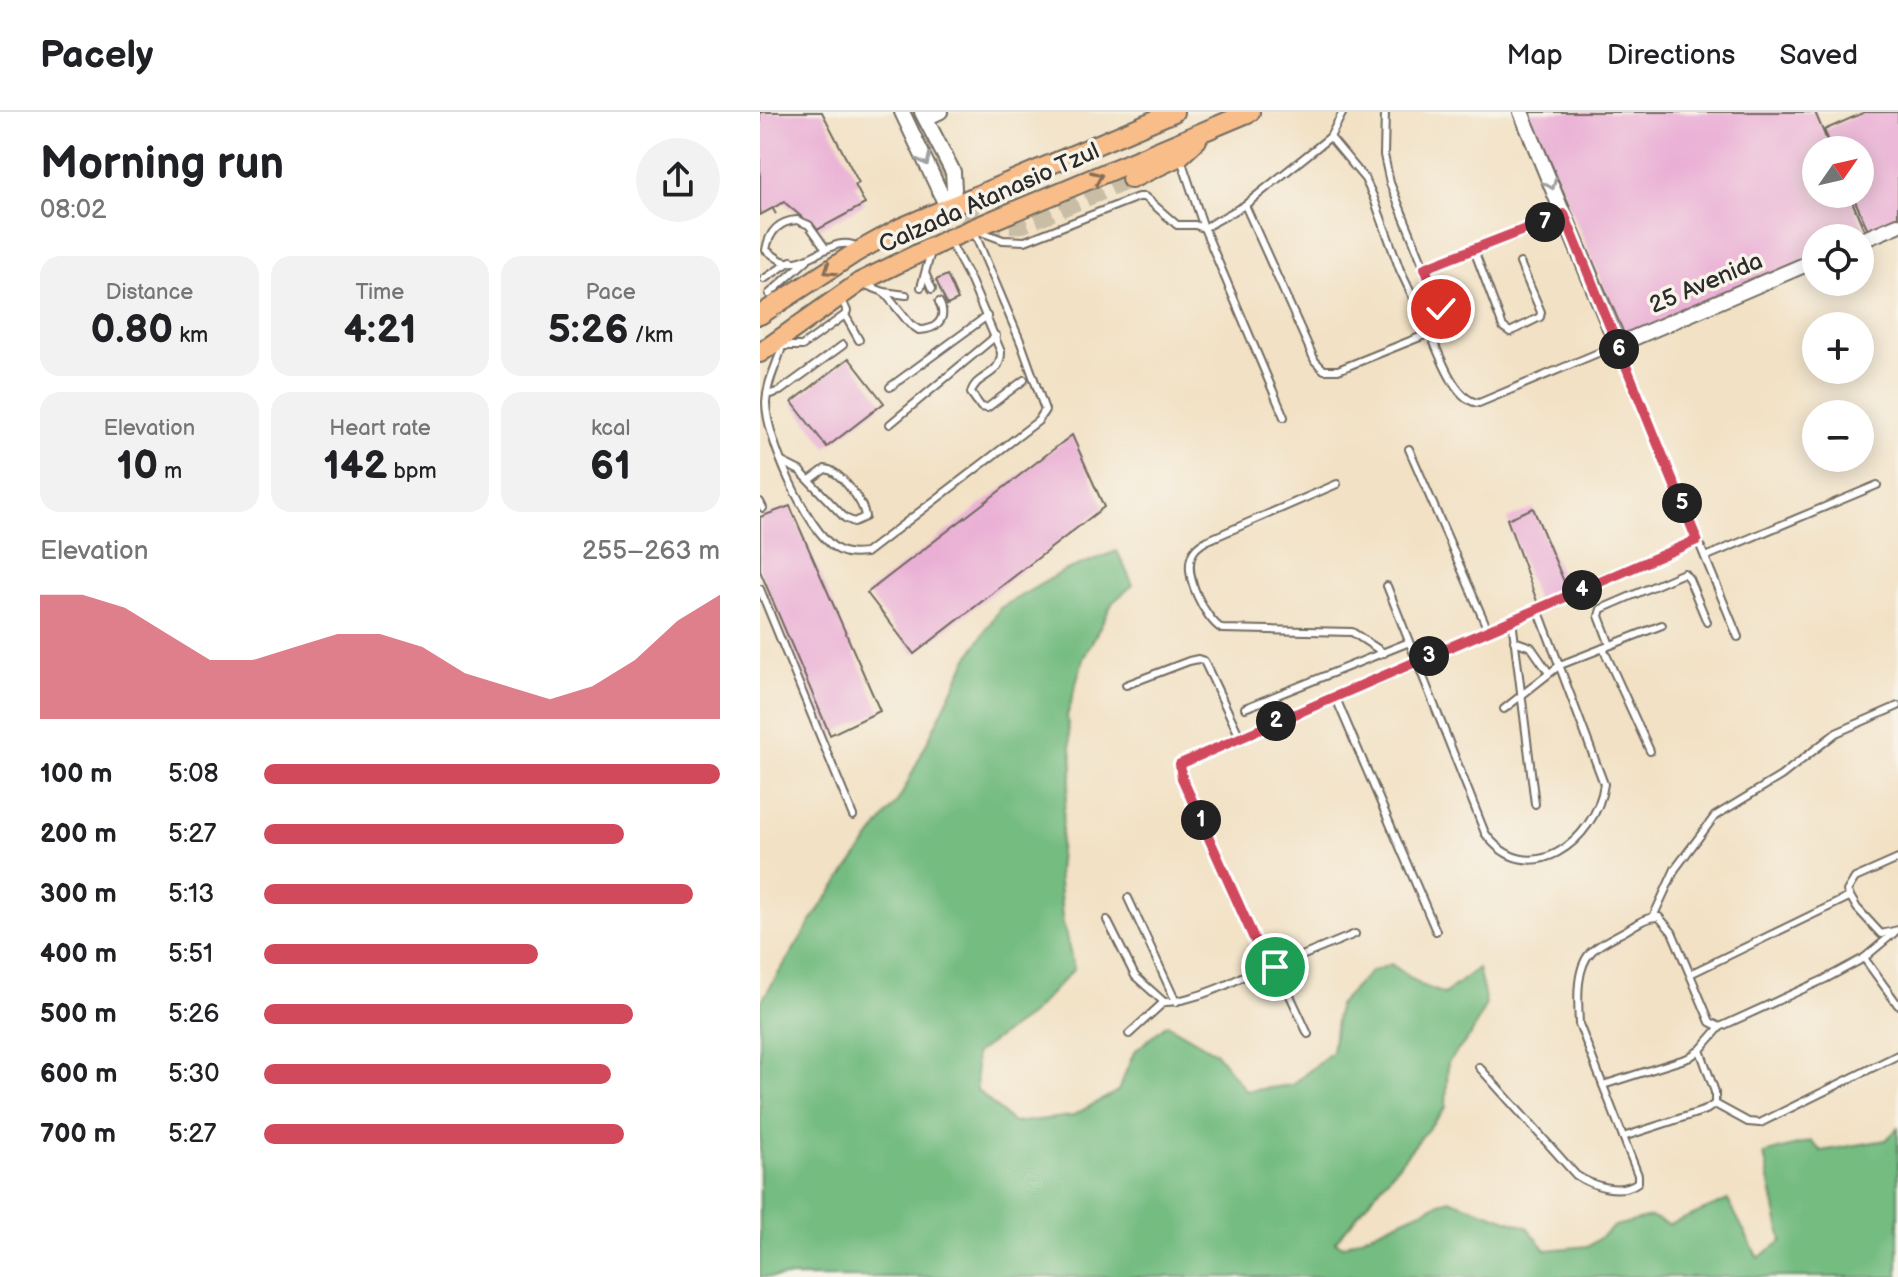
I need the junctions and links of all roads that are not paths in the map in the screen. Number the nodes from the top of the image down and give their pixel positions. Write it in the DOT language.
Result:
graph roads {
  1 [pos="902,112"];
  2 [pos="941,112"];
  3 [pos="1174,112"];
  4 [pos="1250,112"];
  5 [pos="1343,112"];
  6 [pos="1385,112"];
  7 [pos="1521,112"];
  8 [pos="924,115"];
  9 [pos="1208,130"];
  10 [pos="1330,137"];
  11 [pos="1180,156"];
  12 [pos="1131,179"];
  13 [pos="1245,205"];
  14 [pos="948,209"];
  15 [pos="1564,214"];
  16 [pos="1898,225"];
  17 [pos="1204,228"];
  18 [pos="973,229"];
  19 [pos="1874,235"];
  20 [pos="940,243"];
  21 [pos="826,249"];
  22 [pos="861,250"];
  23 [pos="1474,250"];
  24 [pos="810,258"];
  25 [pos="791,261"];
  26 [pos="1520,263"];
  27 [pos="1802,266"];
  28 [pos="1425,268"];
  29 [pos="926,275"];
  30 [pos="764,279"];
  31 [pos="860,282"];
  32 [pos="921,287"];
  33 [pos="932,289"];
  34 [pos="884,292"];
  35 [pos="769,294"];
  36 [pos="840,295"];
  37 [pos="906,295"];
  38 [pos="939,302"];
  39 [pos="1441,309"];
  40 [pos="760,314"];
  41 [pos="845,315"];
  42 [pos="987,316"];
  43 [pos="1430,333"];
  44 [pos="996,336"];
  45 [pos="784,340"];
  46 [pos="859,340"];
  47 [pos="843,345"];
  48 [pos="1617,345"];
  49 [pos="760,353"];
  50 [pos="1024,380"];
  51 [pos="890,387"];
  52 [pos="767,395"];
  53 [pos="1284,417"];
  54 [pos="890,424"];
  55 [pos="1409,449"];
  56 [pos="782,462"];
  57 [pos="810,480"];
  58 [pos="1337,484"];
  59 [pos="1877,485"];
  60 [pos="1697,540"];
  61 [pos="1705,557"];
  62 [pos="1387,586"];
  63 [pos="760,589"];
  64 [pos="1538,609"];
  65 [pos="1512,620"];
  66 [pos="1707,622"];
  67 [pos="1662,625"];
  68 [pos="1488,630"];
  69 [pos="1738,637"];
  70 [pos="1514,641"];
  71 [pos="1407,643"];
  72 [pos="1606,646"];
  73 [pos="1384,653"];
  74 [pos="1415,662"];
  75 [pos="1560,665"];
  76 [pos="1549,673"];
  77 [pos="1126,685"];
  78 [pos="1522,695"];
  79 [pos="1335,696"];
  80 [pos="1898,706"];
  81 [pos="1245,708"];
  82 [pos="1504,709"];
  83 [pos="1240,737"];
  84 [pos="1650,751"];
  85 [pos="1535,804"];
  86 [pos="853,816"];
  87 [pos="1898,859"];
  88 [pos="1849,897"];
  89 [pos="1128,898"];
  90 [pos="1653,917"];
  91 [pos="1107,920"];
  92 [pos="1436,931"];
  93 [pos="1896,932"];
  94 [pos="1355,934"];
  95 [pos="1260,952"];
  96 [pos="1864,958"];
  97 [pos="1275,967"];
  98 [pos="1690,974"];
  99 [pos="1164,1002"];
  100 [pos="1176,1002"];
  101 [pos="1898,1005"];
  102 [pos="1720,1027"];
  103 [pos="1129,1034"];
  104 [pos="1308,1034"];
  105 [pos="1700,1050"];
  106 [pos="1898,1055"];
  107 [pos="1479,1067"];
  108 [pos="1603,1085"];
  109 [pos="1715,1104"];
  110 [pos="1623,1137"];
  1 -- 14 [label="street, one-way"];
  2 -- 8 [label="street"];
  3 -- 14 [label="main road, Calzada Atanasio Tzul"];
  4 -- 9 [label="main road, Calzada Atanasio Tzul"];
  5 -- 10 [label="lane"];
  6 -- 28 [label="lane"];
  7 -- 15 [label="street, one-way"];
  8 -- 14 [label="street"];
  9 -- 11 [label="main road"];
  18 -- 9 [label="main road, Calzada Atanasio Tzul, one-way"];
  10 -- 13 [label="lane"];
  10 -- 43 [label="lane, 25 Avenida"];
  11 -- 12 [label="main road"];
  11 -- 17 [label="lane"];
  13 -- 17 [label="lane"];
  13 -- 43 [label="lane"];
  14 -- 22 [label="main road, Calzada Atanasio Tzul"];
  15 -- 23 [label="lane"];
  15 -- 48 [label="street"];
  16 -- 19 [label="street"];
  17 -- 18 [label="lane"];
  17 -- 53 [label="lane"];
  18 -- 20 [label="main road, Calzada Atanasio Tzul"];
  18 -- 56 [label="lane"];
  20 -- 29 [label="lane"];
  20 -- 31 [label="main road, Calzada Atanasio Tzul"];
  20 -- 42 [label="lane"];
  21 -- 22 [label="lane"];
  21 -- 24 [label="lane"];
  21 -- 25 [label="lane"];
  22 -- 40 [label="main road, Calzada Atanasio Tzul, one-way"];
  23 -- 26 [label="lane"];
  23 -- 28 [label="lane"];
  24 -- 25 [label="lane"];
  24 -- 35 [label="lane"];
  25 -- 30 [label="lane"];
  27 -- 48 [label="street, 25 Avenida"];
  28 -- 39 [label="lane"];
  29 -- 32 [label="lane"];
  29 -- 33 [label="lane"];
  31 -- 34 [label="lane"];
  31 -- 36 [label="main road, Calzada Atanasio Tzul"];
  34 -- 37 [label="lane"];
  34 -- 38 [label="lane"];
  36 -- 41 [label="lane"];
  36 -- 45 [label="main road, Calzada Atanasio Tzul"];
  41 -- 45 [label="lane"];
  41 -- 46 [label="lane"];
  42 -- 44 [label="lane"];
  42 -- 51 [label="lane"];
  43 -- 48 [label="lane, 25 Avenida"];
  44 -- 50 [label="lane"];
  44 -- 54 [label="lane"];
  45 -- 49 [label="main road, Calzada Atanasio Tzul"];
  45 -- 52 [label="lane"];
  47 -- 52 [label="lane"];
  48 -- 60 [label="lane"];
  52 -- 56 [label="lane"];
  55 -- 68 [label="lane"];
  56 -- 57 [label="lane"];
  57 -- 57 [label="lane"];
  58 -- 73 [label="lane"];
  59 -- 61 [label="lane"];
  60 -- 61 [label="lane"];
  60 -- 64 [label="lane"];
  61 -- 69 [label="lane"];
  62 -- 71 [label="lane"];
  63 -- 86 [label="lane"];
  64 -- 65 [label="lane"];
  64 -- 75 [label="lane"];
  65 -- 68 [label="lane"];
  65 -- 70 [label="lane"];
  66 -- 72 [label="lane"];
  67 -- 72 [label="lane"];
  68 -- 74 [label="lane"];
  70 -- 76 [label="lane"];
  70 -- 78 [label="lane"];
  71 -- 73 [label="lane"];
  71 -- 74 [label="lane"];
  72 -- 75 [label="lane"];
  72 -- 84 [label="lane"];
  73 -- 81 [label="lane"];
  74 -- 75 [label="lane"];
  74 -- 79 [label="lane"];
  75 -- 76 [label="lane"];
  76 -- 78 [label="lane"];
  77 -- 83 [label="lane"];
  78 -- 82 [label="lane"];
  78 -- 85 [label="lane"];
  79 -- 83 [label="lane"];
  79 -- 92 [label="lane"];
  80 -- 90 [label="lane"];
  83 -- 95 [label="lane"];
  87 -- 88 [label="lane"];
  88 -- 93 [label="lane"];
  88 -- 98 [label="lane"];
  89 -- 100 [label="lane"];
  90 -- 98 [label="lane"];
  90 -- 108 [label="lane"];
  91 -- 99 [label="lane"];
  93 -- 96 [label="lane"];
  94 -- 97 [label="lane"];
  95 -- 97 [label="lane"];
  95 -- 100 [label="lane"];
  96 -- 101 [label="lane"];
  96 -- 102 [label="lane"];
  97 -- 104 [label="lane"];
  98 -- 102 [label="lane"];
  99 -- 100 [label="lane"];
  99 -- 103 [label="lane"];
  102 -- 105 [label="lane"];
  105 -- 108 [label="lane"];
  105 -- 109 [label="lane"];
  106 -- 109 [label="lane"];
  107 -- 110 [label="lane"];
  108 -- 110 [label="lane"];
  109 -- 110 [label="lane"];
}
